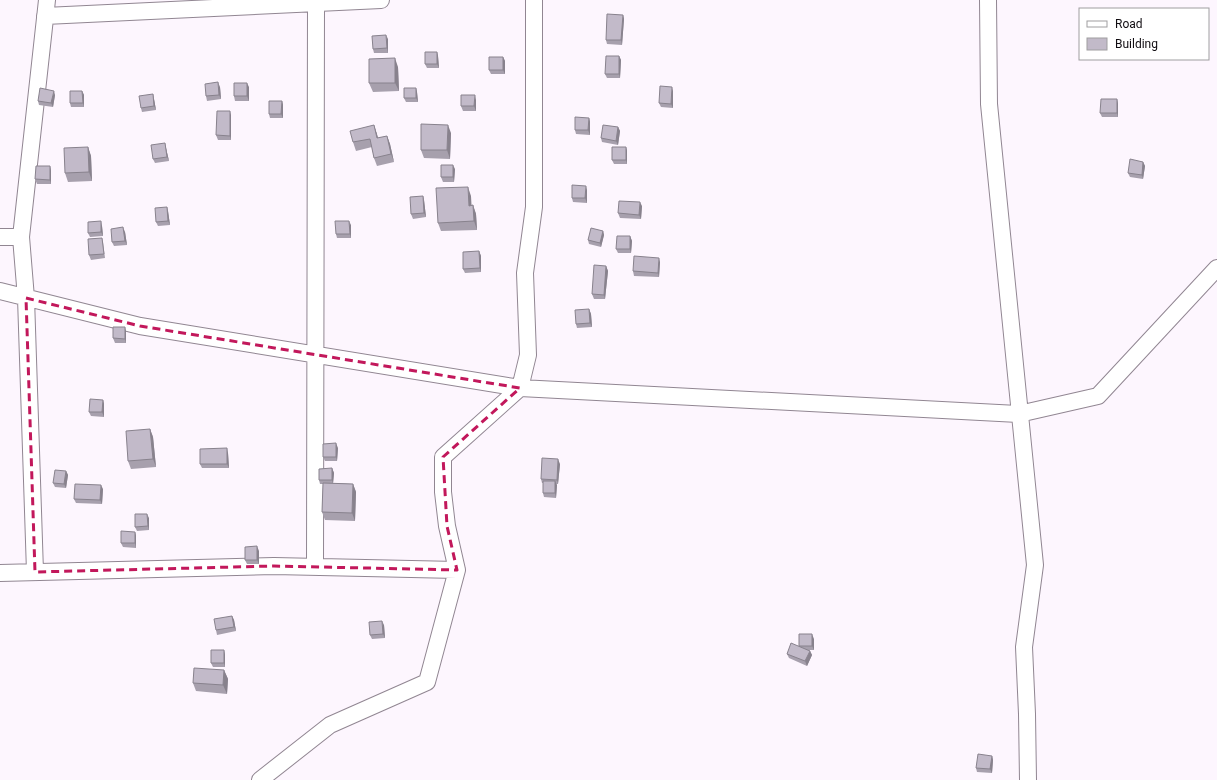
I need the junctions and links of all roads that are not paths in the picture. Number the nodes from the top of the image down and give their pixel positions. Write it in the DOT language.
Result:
graph roads {
  1 [pos="47,0"];
  2 [pos="381,0"];
  3 [pos="534,0"];
  4 [pos="988,0"];
  5 [pos="272,3"];
  6 [pos="316,3"];
  7 [pos="45,16"];
  8 [pos="0,237"];
  9 [pos="21,237"];
  10 [pos="1217,268"];
  11 [pos="0,291"];
  12 [pos="26,298"];
  13 [pos="315,355"];
  14 [pos="520,388"];
  15 [pos="1019,414"];
  16 [pos="315,567"];
  17 [pos="457,570"];
  18 [pos="35,572"];
  19 [pos="0,573"];
  20 [pos="260,780"];
  21 [pos="1028,780"];
  1 -- 7 [label="street"];
  2 -- 6 [label="street"];
  3 -- 14 [label="street"];
  4 -- 15 [label="street"];
  5 -- 6 [label="street"];
  5 -- 7 [label="street"];
  6 -- 13 [label="street"];
  7 -- 9 [label="street"];
  8 -- 9 [label="street"];
  9 -- 12 [label="street"];
  10 -- 15 [label="street"];
  11 -- 12 [label="street"];
  12 -- 13 [label="street"];
  12 -- 18 [label="street"];
  13 -- 14 [label="street"];
  13 -- 16 [label="street"];
  14 -- 15 [label="street"];
  14 -- 17 [label="street"];
  15 -- 21 [label="street"];
  16 -- 17 [label="street"];
  16 -- 18 [label="street"];
  17 -- 20 [label="street"];
  18 -- 19 [label="street"];
}
